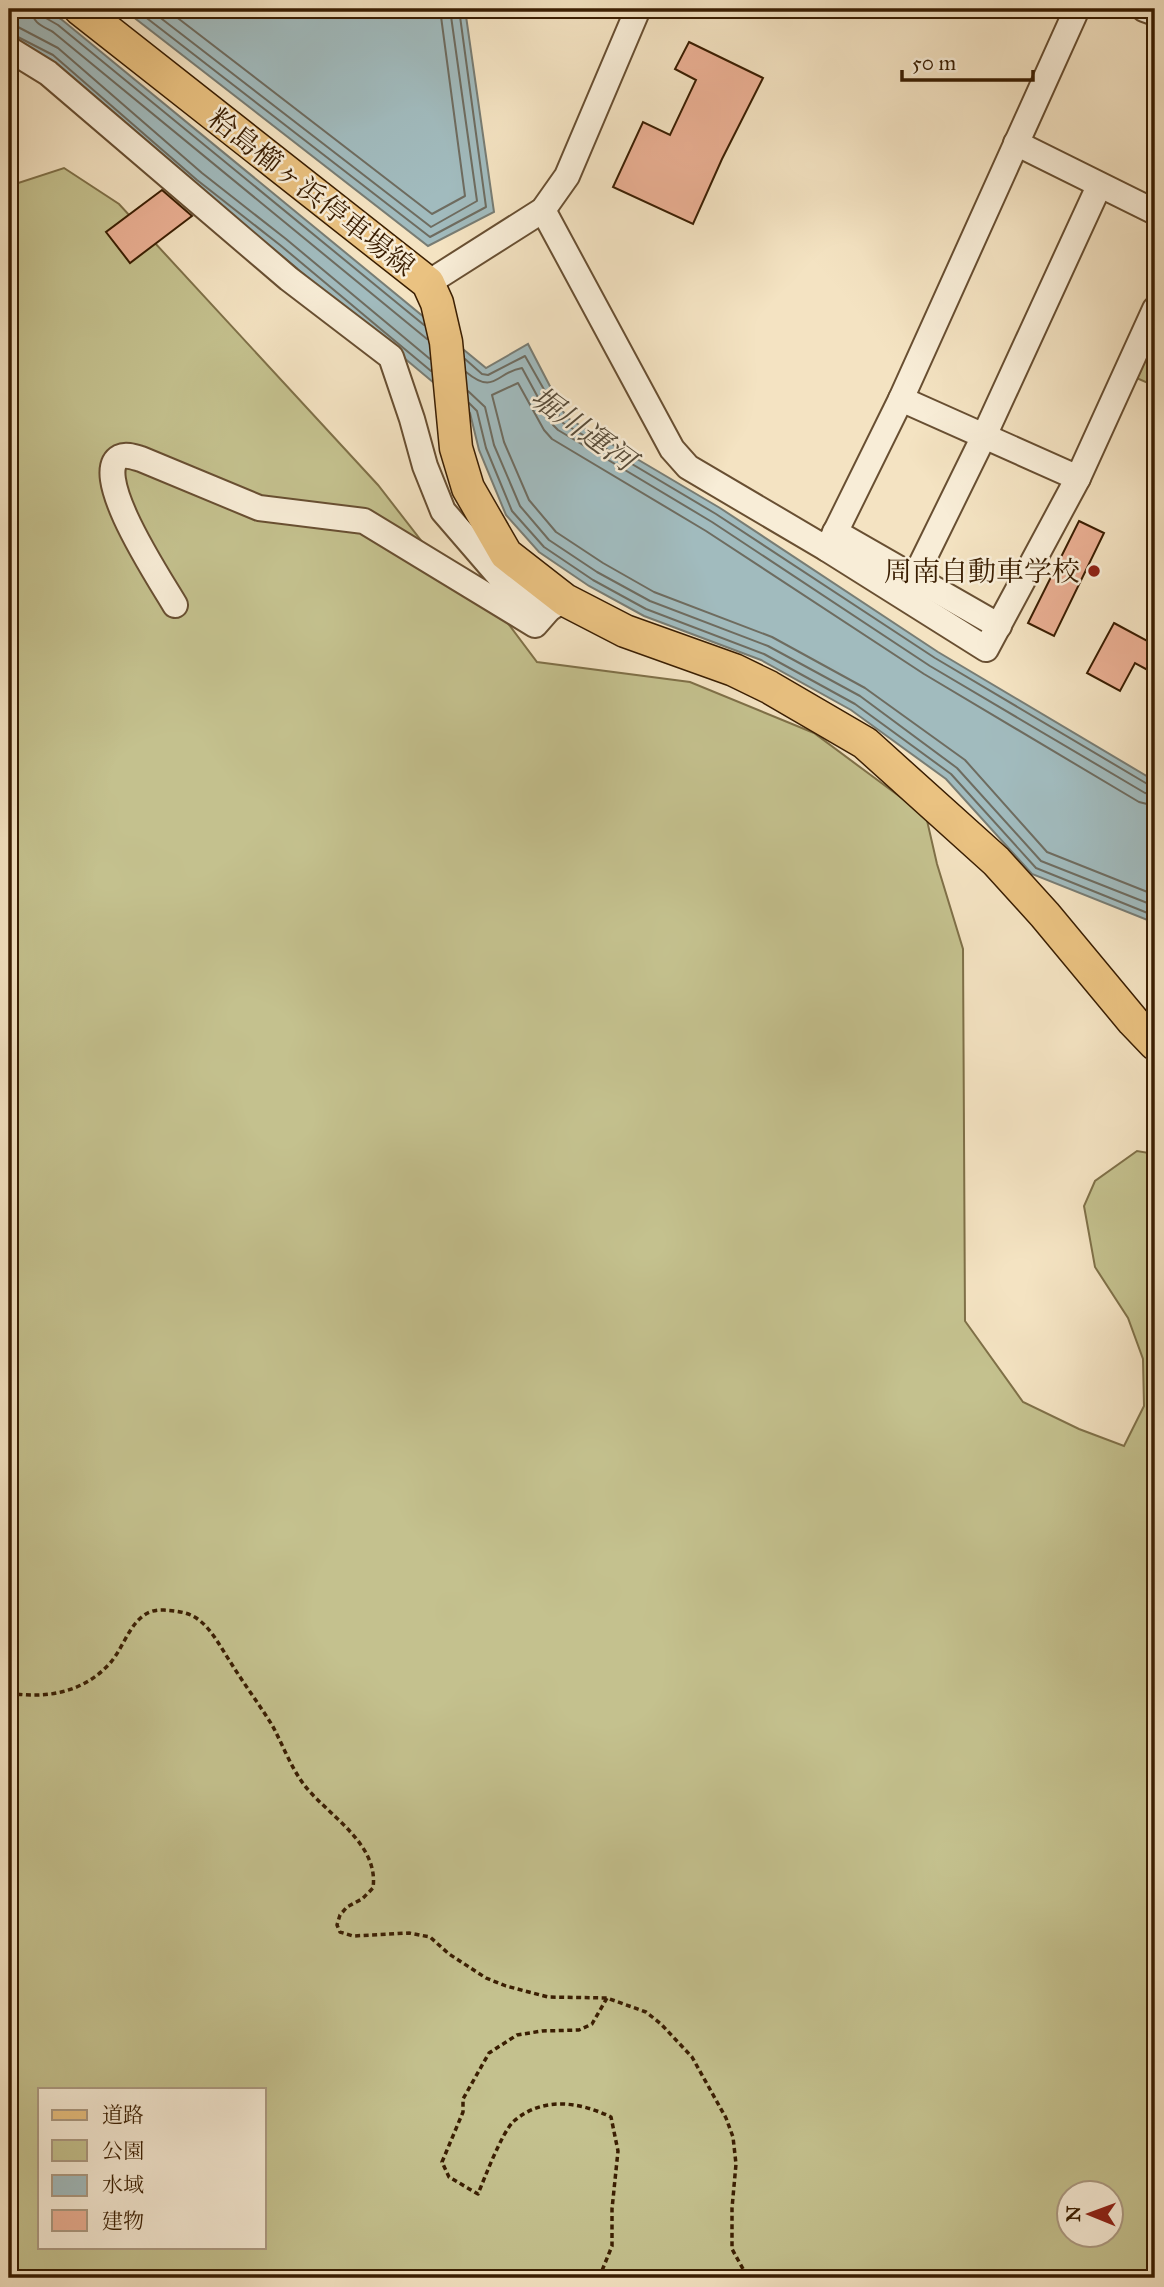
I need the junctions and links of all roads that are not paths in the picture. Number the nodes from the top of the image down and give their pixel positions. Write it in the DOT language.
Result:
graph roads {
  1 [pos="80,9"];
  2 [pos="638,9"];
  3 [pos="1077,9"];
  4 [pos="1144,9"];
  5 [pos="1155,13"];
  6 [pos="9,48"];
  7 [pos="1016,143"];
  8 [pos="1099,186"];
  9 [pos="543,210"];
  10 [pos="1155,212"];
  11 [pos="433,293"];
  12 [pos="1155,309"];
  13 [pos="901,399"];
  14 [pos="984,436"];
  15 [pos="1078,478"];
  16 [pos="831,541"];
  17 [pos="910,588"];
  18 [pos="175,605"];
  19 [pos="557,605"];
  20 [pos="1155,1044"];
  1 -- 11 [label="main road, 粭島櫛ヶ浜停車場線"];
  2 -- 9 [label="street"];
  3 -- 7 [label="street"];
  4 -- 5 [label="street"];
  6 -- 19 [label="street"];
  7 -- 8 [label="street"];
  7 -- 13 [label="street"];
  8 -- 10 [label="street"];
  8 -- 14 [label="street"];
  9 -- 11 [label="street"];
  9 -- 16 [label="street"];
  11 -- 19 [label="main road, 粭島櫛ヶ浜停車場線"];
  12 -- 15 [label="street"];
  13 -- 14 [label="street"];
  13 -- 16 [label="street"];
  14 -- 15 [label="street"];
  14 -- 17 [label="street"];
  15 -- 17 [label="street"];
  16 -- 17 [label="street"];
  18 -- 19 [label="street"];
  19 -- 20 [label="main road, 粭島櫛ヶ浜停車場線"];
}
